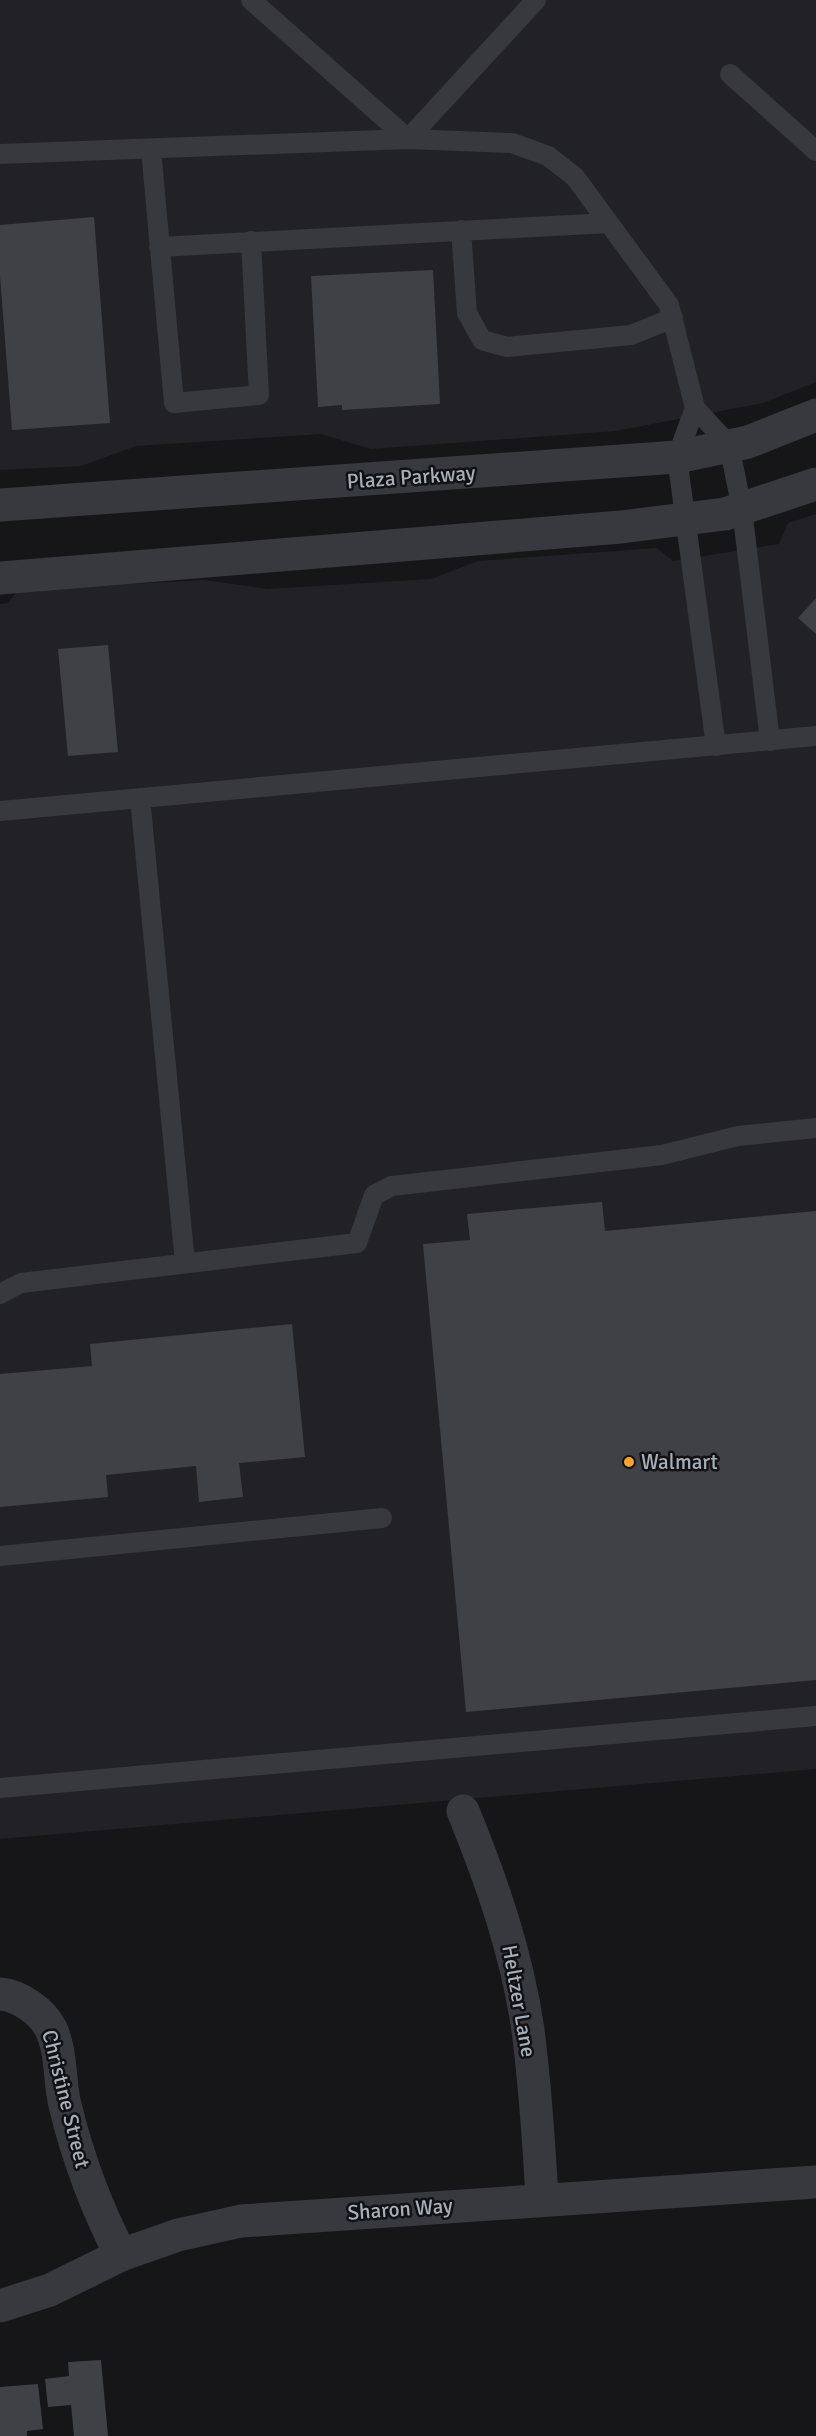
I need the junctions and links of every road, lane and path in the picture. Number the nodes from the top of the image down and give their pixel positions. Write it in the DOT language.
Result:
graph roads {
  1 [pos="251,0"];
  2 [pos="536,0"];
  3 [pos="730,74"];
  4 [pos="408,139"];
  5 [pos="151,149"];
  6 [pos="816,151"];
  7 [pos="0,154"];
  8 [pos="609,223"];
  9 [pos="461,230"];
  10 [pos="251,242"];
  11 [pos="159,247"];
  12 [pos="673,318"];
  13 [pos="695,408"];
  14 [pos="816,415"];
  15 [pos="729,446"];
  16 [pos="677,457"];
  17 [pos="816,484"];
  18 [pos="0,505"];
  19 [pos="742,509"];
  20 [pos="686,519"];
  21 [pos="0,578"];
  22 [pos="816,736"];
  23 [pos="770,741"];
  24 [pos="716,746"];
  25 [pos="140,798"];
  26 [pos="0,811"];
  27 [pos="816,1128"];
  28 [pos="185,1263"];
  29 [pos="0,1294"];
  30 [pos="382,1518"];
  31 [pos="0,1556"];
  32 [pos="816,1716"];
  33 [pos="0,1788"];
  34 [pos="463,1811"];
  35 [pos="0,1994"];
  36 [pos="816,2182"];
  37 [pos="542,2199"];
  38 [pos="121,2255"];
  39 [pos="0,2306"];
  1 -- 4 [label="lane"];
  2 -- 4 [label="lane"];
  3 -- 6 [label="lane"];
  4 -- 5 [label="lane"];
  4 -- 8 [label="lane"];
  5 -- 7 [label="lane"];
  5 -- 11 [label="lane"];
  8 -- 9 [label="lane"];
  8 -- 12 [label="lane"];
  9 -- 10 [label="lane"];
  9 -- 12 [label="lane"];
  10 -- 11 [label="lane"];
  10 -- 11 [label="lane"];
  12 -- 13 [label="lane"];
  13 -- 15 [label="lane"];
  13 -- 16 [label="lane"];
  14 -- 15 [label="street, Plaza Parkway"];
  15 -- 16 [label="street, Plaza Parkway"];
  15 -- 19 [label="lane"];
  16 -- 18 [label="street, Plaza Parkway"];
  16 -- 20 [label="lane"];
  17 -- 19 [label="street"];
  19 -- 20 [label="street"];
  19 -- 23 [label="lane"];
  20 -- 21 [label="street"];
  20 -- 24 [label="lane"];
  22 -- 23 [label="lane"];
  23 -- 24 [label="lane"];
  24 -- 25 [label="lane"];
  25 -- 26 [label="lane"];
  25 -- 28 [label="lane"];
  27 -- 28 [label="lane"];
  28 -- 29 [label="lane"];
  30 -- 31 [label="lane"];
  32 -- 33 [label="lane"];
  34 -- 37 [label="street, Heltzer Lane"];
  35 -- 38 [label="street, Christine Street"];
  36 -- 37 [label="street, Sharon Way"];
  37 -- 38 [label="street, Sharon Way"];
  38 -- 39 [label="street, Sharon Way"];
}
